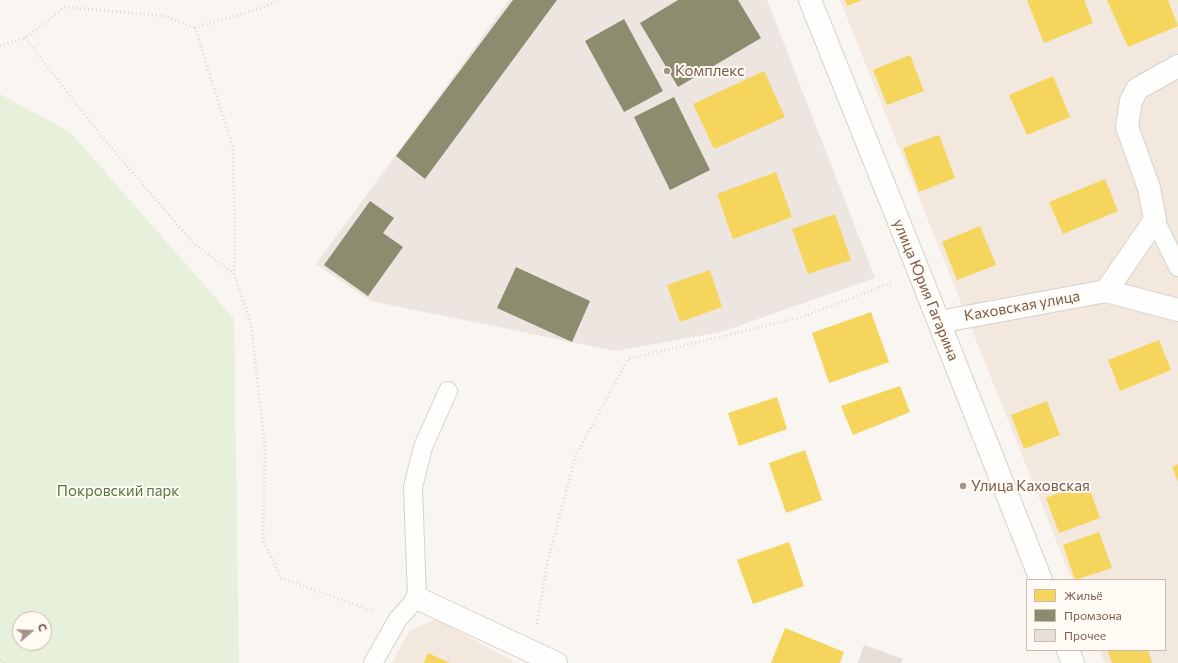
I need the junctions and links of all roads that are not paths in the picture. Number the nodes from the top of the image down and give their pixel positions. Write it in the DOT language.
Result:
graph roads {
  1 [pos="810,0"];
  2 [pos="1178,66"];
  3 [pos="1155,220"];
  4 [pos="1178,267"];
  5 [pos="1106,291"];
  6 [pos="1178,310"];
  7 [pos="939,322"];
  8 [pos="448,391"];
  9 [pos="1041,579"];
  10 [pos="417,598"];
  11 [pos="1068,651"];
  12 [pos="373,663"];
  13 [pos="556,663"];
  14 [pos="1073,663"];
  1 -- 7 [label="street, улица Юрия Гагарина"];
  2 -- 3 [label="street"];
  3 -- 4 [label="lane"];
  3 -- 5 [label="street"];
  5 -- 6 [label="street, Каховская улица"];
  5 -- 7 [label="street, Каховская улица"];
  7 -- 9 [label="street, улица Юрия Гагарина"];
  8 -- 10 [label="lane"];
  10 -- 12 [label="lane"];
  10 -- 13 [label="street"];
  11 -- 14 [label="street"];
}
